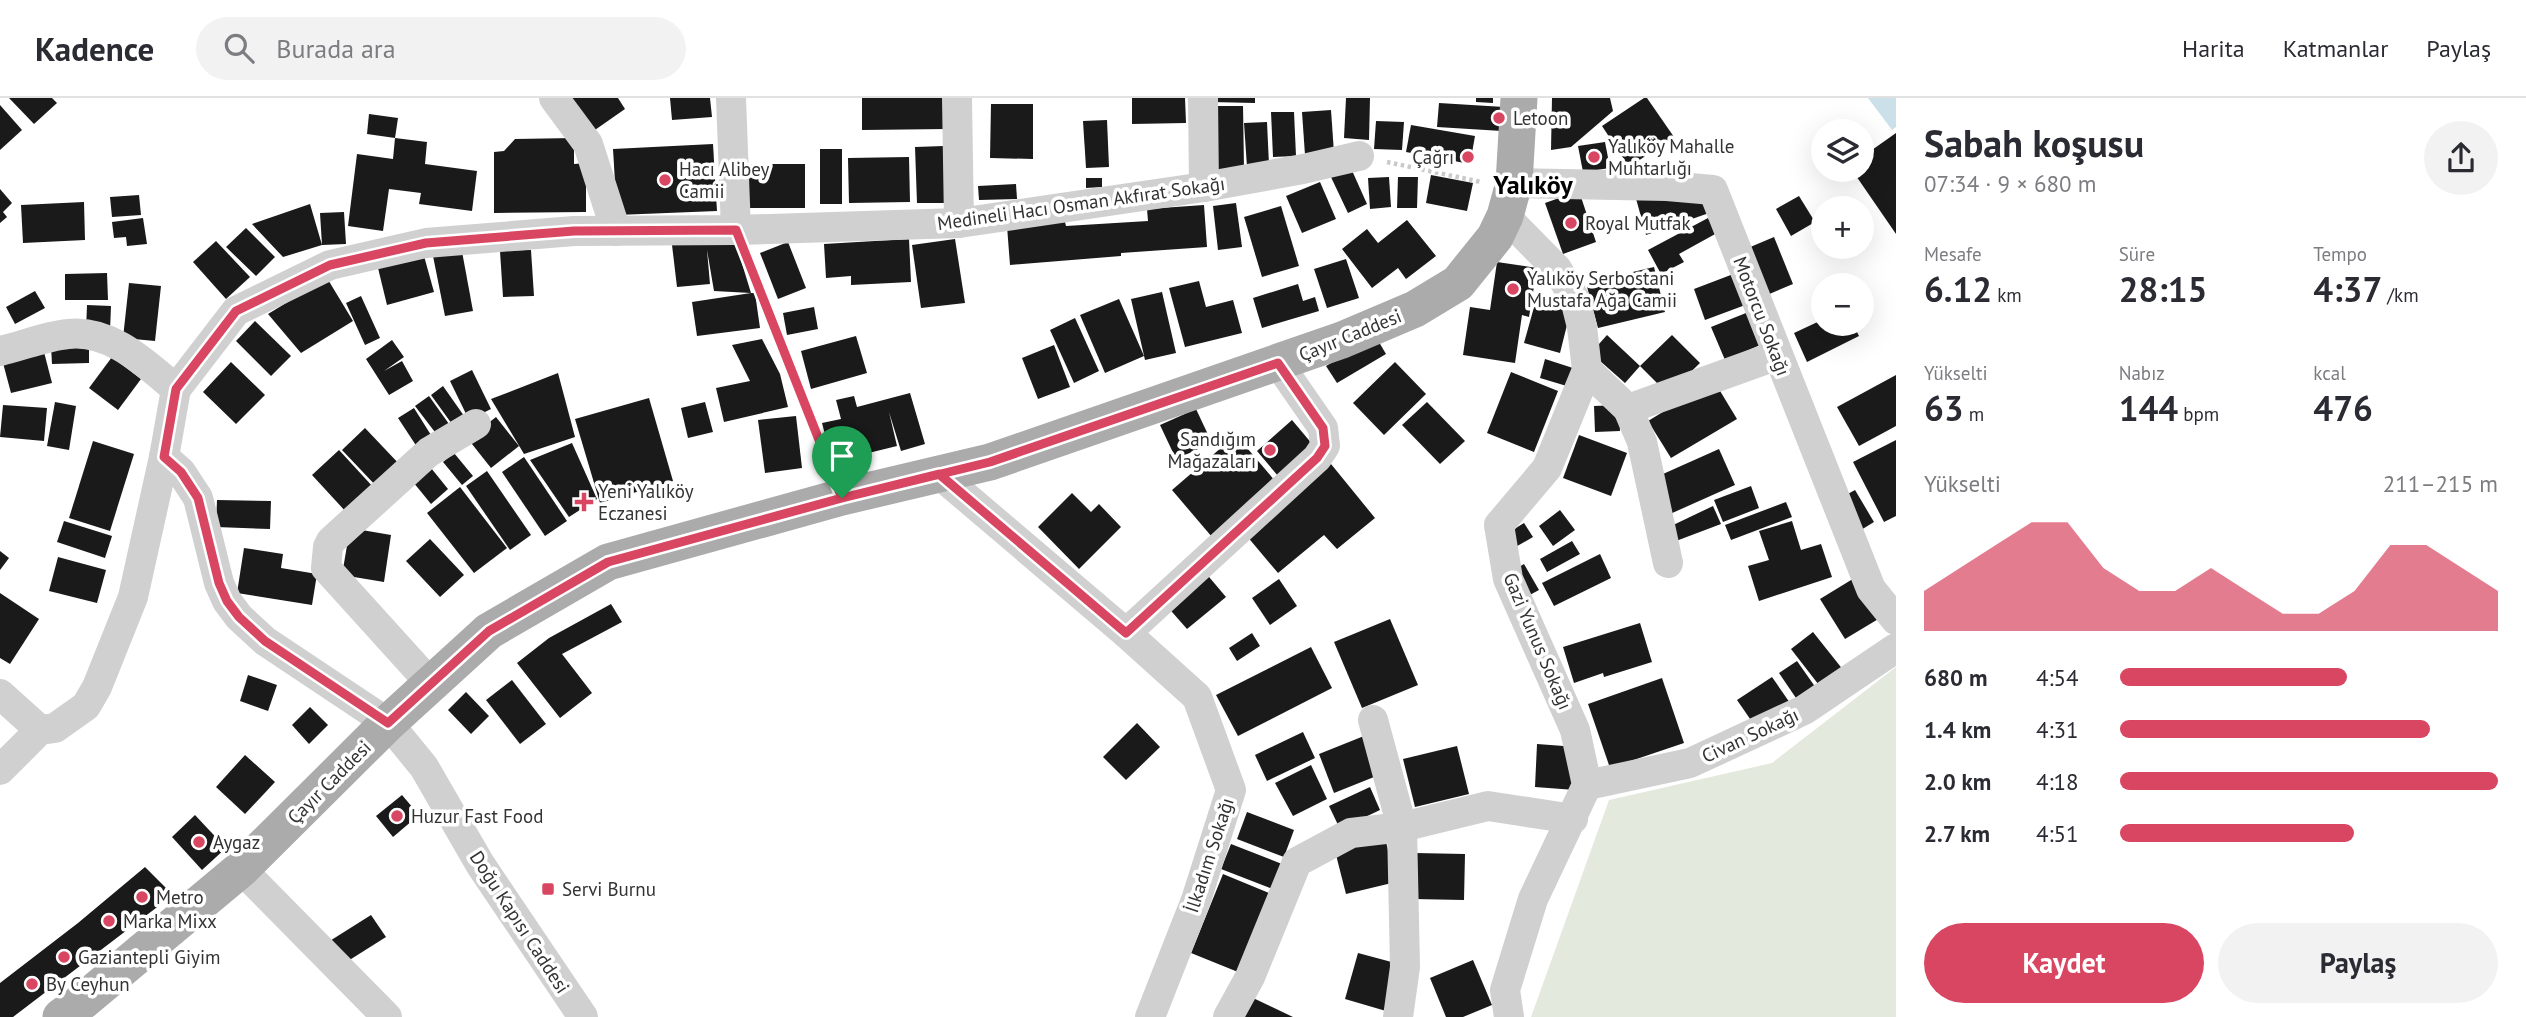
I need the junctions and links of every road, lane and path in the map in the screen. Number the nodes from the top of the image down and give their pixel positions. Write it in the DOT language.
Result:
graph roads {
  1 [pos="554,98"];
  2 [pos="731,98"];
  3 [pos="957,98"];
  4 [pos="1203,98"];
  5 [pos="1519,98"];
  6 [pos="1359,156"];
  7 [pos="1204,187"];
  8 [pos="1510,196"];
  9 [pos="959,223"];
  10 [pos="736,230"];
  11 [pos="616,231"];
  12 [pos="0,351"];
  13 [pos="1778,355"];
  14 [pos="1278,363"];
  15 [pos="1587,370"];
  16 [pos="176,389"];
  17 [pos="1628,409"];
  18 [pos="477,424"];
  19 [pos="164,457"];
  20 [pos="939,474"];
  21 [pos="842,498"];
  22 [pos="1668,563"];
  23 [pos="1896,620"];
  24 [pos="1126,633"];
  25 [pos="1896,648"];
  26 [pos="431,684"];
  27 [pos="0,694"];
  28 [pos="1373,720"];
  29 [pos="388,723"];
  30 [pos="40,730"];
  31 [pos="0,770"];
  32 [pos="1587,785"];
  33 [pos="1573,819"];
  34 [pos="1402,827"];
  35 [pos="241,869"];
  36 [pos="81,1012"];
  37 [pos="1161,1013"];
  38 [pos="387,1017"];
  39 [pos="583,1017"];
  40 [pos="1228,1017"];
  41 [pos="1398,1017"];
  42 [pos="1509,1017"];
  1 -- 11 [label="street"];
  2 -- 10 [label="street"];
  3 -- 9 [label="street"];
  4 -- 7 [label="street"];
  5 -- 8 [label="main road"];
  6 -- 7 [label="street, Medineli Hacı Osman Akfırat Sokağı"];
  6 -- 8 [label="path"];
  7 -- 9 [label="street, Medineli Hacı Osman Akfırat Sokağı"];
  8 -- 13 [label="street, Motorcu Sokağı"];
  8 -- 14 [label="main road, Çayır Caddesi"];
  8 -- 15 [label="street, Gazi Yunus Sokağı"];
  9 -- 10 [label="street, Medineli Hacı Osman Akfırat Sokağı"];
  10 -- 11 [label="street, Medineli Hacı Osman Akfırat Sokağı"];
  10 -- 21 [label="path"];
  11 -- 16 [label="street, Medineli Hacı Osman Akfırat Sokağı"];
  12 -- 16 [label="street"];
  13 -- 17 [label="street"];
  13 -- 23 [label="street, Motorcu Sokağı"];
  14 -- 20 [label="main road, Çayır Caddesi"];
  14 -- 24 [label="street"];
  15 -- 17 [label="street"];
  15 -- 32 [label="street, Gazi Yunus Sokağı"];
  16 -- 19 [label="street, Medineli Hacı Osman Akfırat Sokağı"];
  17 -- 22 [label="street"];
  18 -- 26 [label="street"];
  19 -- 29 [label="street"];
  19 -- 30 [label="street, Medineli Hacı Osman Akfırat Sokağı"];
  20 -- 21 [label="main road, Çayır Caddesi"];
  20 -- 24 [label="street, İlkadım Sokağı"];
  21 -- 26 [label="main road, Çayır Caddesi"];
  24 -- 37 [label="street, İlkadım Sokağı"];
  25 -- 32 [label="street, Civan Sokağı"];
  26 -- 29 [label="main road, Çayır Caddesi"];
  27 -- 30 [label="street"];
  28 -- 34 [label="street"];
  29 -- 35 [label="main road, Çayır Caddesi"];
  29 -- 39 [label="street, Doğu Kapısı Caddesi"];
  30 -- 31 [label="street, Medineli Hacı Osman Akfırat Sokağı"];
  32 -- 33 [label="street"];
  33 -- 34 [label="street"];
  33 -- 42 [label="street"];
  34 -- 40 [label="street"];
  34 -- 41 [label="street"];
  35 -- 36 [label="main road, Çayır Caddesi"];
  35 -- 38 [label="street"];
}
